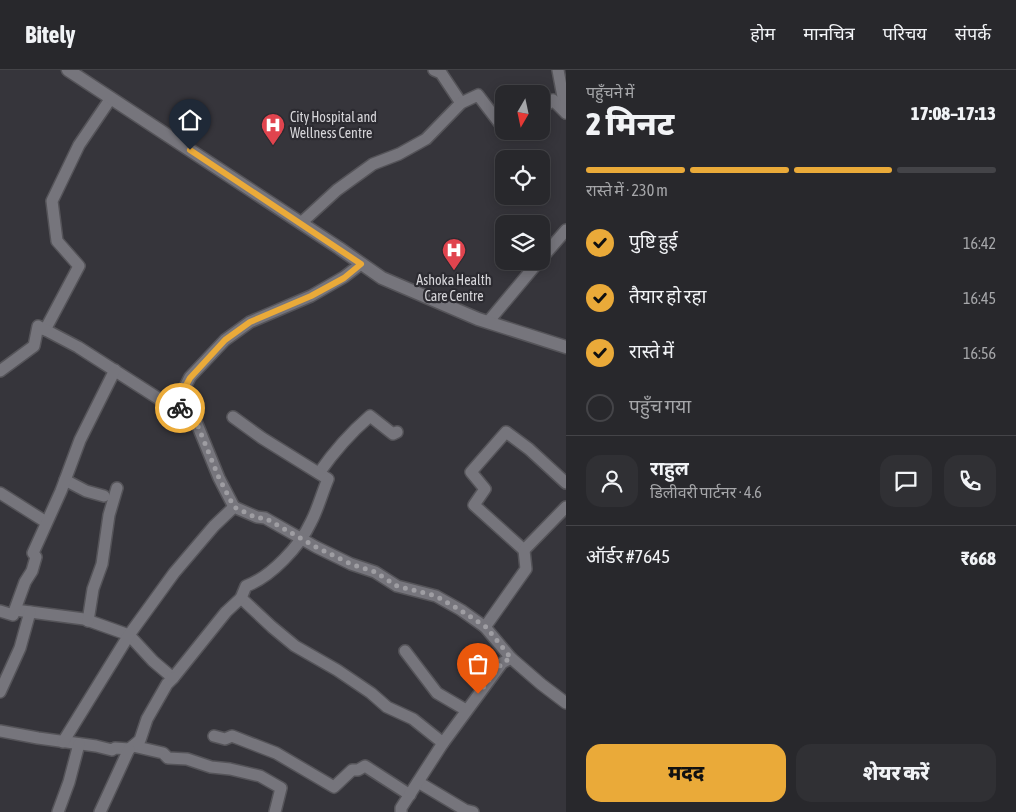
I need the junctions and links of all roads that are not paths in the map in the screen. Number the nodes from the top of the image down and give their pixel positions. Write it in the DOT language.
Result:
graph roads {
  1 [pos="68,70"];
  2 [pos="558,70"];
  3 [pos="439,71"];
  4 [pos="111,98"];
  5 [pos="550,102"];
  6 [pos="461,104"];
  7 [pos="566,113"];
  8 [pos="495,117"];
  9 [pos="301,223"];
  10 [pos="566,230"];
  11 [pos="550,248"];
  12 [pos="361,264"];
  13 [pos="532,270"];
  14 [pos="488,322"];
  15 [pos="45,330"];
  16 [pos="566,347"];
  17 [pos="114,370"];
  18 [pos="0,371"];
  19 [pos="168,399"];
  20 [pos="233,417"];
  21 [pos="397,432"];
  22 [pos="320,473"];
  23 [pos="65,480"];
  24 [pos="566,483"];
  25 [pos="117,488"];
  26 [pos="0,493"];
  27 [pos="104,496"];
  28 [pos="234,507"];
  29 [pos="566,507"];
  30 [pos="46,522"];
  31 [pos="303,538"];
  32 [pos="524,550"];
  33 [pos="241,598"];
  34 [pos="15,610"];
  35 [pos="0,611"];
  36 [pos="30,612"];
  37 [pos="88,621"];
  38 [pos="486,627"];
  39 [pos="129,635"];
  40 [pos="405,651"];
  41 [pos="511,658"];
  42 [pos="173,678"];
  43 [pos="0,692"];
  44 [pos="566,703"];
  45 [pos="466,710"];
  46 [pos="0,731"];
  47 [pos="214,736"];
  48 [pos="64,742"];
  49 [pos="443,742"];
  50 [pos="79,744"];
  51 [pos="131,748"];
  52 [pos="418,782"];
  53 [pos="410,795"];
  54 [pos="58,812"];
  55 [pos="100,812"];
  56 [pos="275,812"];
  57 [pos="402,812"];
  58 [pos="473,812"];
  1 -- 4 [label="street"];
  2 -- 7 [label="street"];
  3 -- 6 [label="street"];
  4 -- 9 [label="street"];
  4 -- 15 [label="street"];
  5 -- 7 [label="street"];
  6 -- 8 [label="street"];
  6 -- 9 [label="street"];
  9 -- 12 [label="street"];
  10 -- 11 [label="street"];
  12 -- 14 [label="street"];
  12 -- 19 [label="street"];
  13 -- 14 [label="street"];
  14 -- 16 [label="street"];
  15 -- 17 [label="street"];
  15 -- 18 [label="street"];
  17 -- 19 [label="street"];
  17 -- 23 [label="street"];
  19 -- 28 [label="street"];
  20 -- 22 [label="street"];
  21 -- 22 [label="street"];
  22 -- 31 [label="street"];
  23 -- 27 [label="street"];
  23 -- 30 [label="street"];
  24 -- 32 [label="street"];
  25 -- 37 [label="street"];
  26 -- 30 [label="street"];
  28 -- 31 [label="street"];
  28 -- 39 [label="street"];
  29 -- 32 [label="street"];
  30 -- 34 [label="street"];
  31 -- 33 [label="street"];
  31 -- 38 [label="street"];
  32 -- 38 [label="street"];
  33 -- 42 [label="street"];
  33 -- 49 [label="street"];
  34 -- 35 [label="street"];
  34 -- 36 [label="street"];
  36 -- 37 [label="street"];
  36 -- 43 [label="street"];
  37 -- 39 [label="street"];
  38 -- 41 [label="street"];
  39 -- 42 [label="street"];
  39 -- 48 [label="street"];
  40 -- 45 [label="street"];
  41 -- 44 [label="street"];
  41 -- 45 [label="street"];
  42 -- 51 [label="street"];
  45 -- 49 [label="street"];
  46 -- 48 [label="street"];
  47 -- 53 [label="street"];
  48 -- 50 [label="street"];
  49 -- 52 [label="street"];
  50 -- 51 [label="street"];
  50 -- 54 [label="street"];
  51 -- 55 [label="street"];
  51 -- 56 [label="street"];
  52 -- 53 [label="street"];
  52 -- 58 [label="street"];
  53 -- 57 [label="street"];
}
